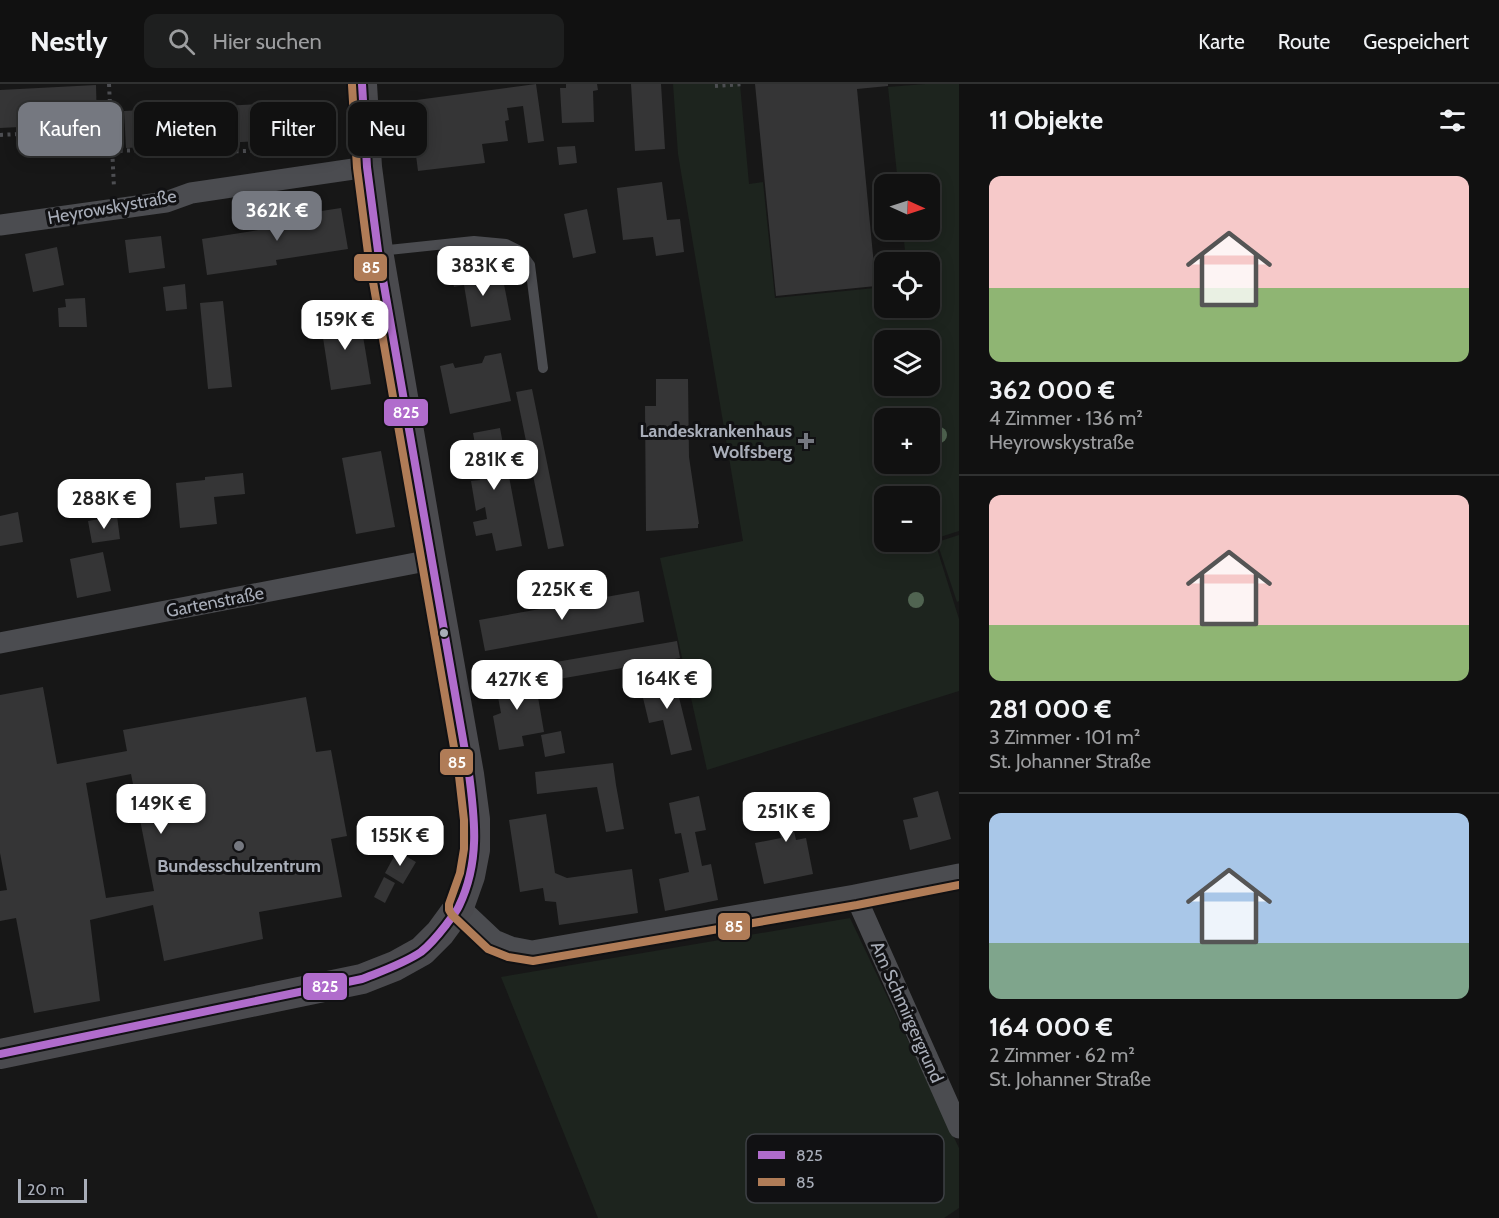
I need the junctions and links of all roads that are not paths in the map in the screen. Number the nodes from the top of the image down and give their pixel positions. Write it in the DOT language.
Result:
graph roads {
  1 [pos="362,84"];
  2 [pos="367,167"];
  3 [pos="0,225"];
  4 [pos="378,251"];
  5 [pos="543,368"];
  6 [pos="431,560"];
  7 [pos="0,643"];
  8 [pos="959,874"];
  9 [pos="855,895"];
  10 [pos="459,907"];
  11 [pos="0,1053"];
  12 [pos="959,1128"];
  1 -- 2 [label="street"];
  2 -- 3 [label="street, Heyrowskystraße"];
  2 -- 4 [label="street"];
  4 -- 5 [label="lane"];
  4 -- 6 [label="street"];
  6 -- 7 [label="street, Gartenstraße"];
  6 -- 10 [label="street"];
  8 -- 9 [label="street"];
  9 -- 10 [label="street"];
  9 -- 12 [label="street, Am Schmirgergrund"];
  10 -- 11 [label="street"];
}
